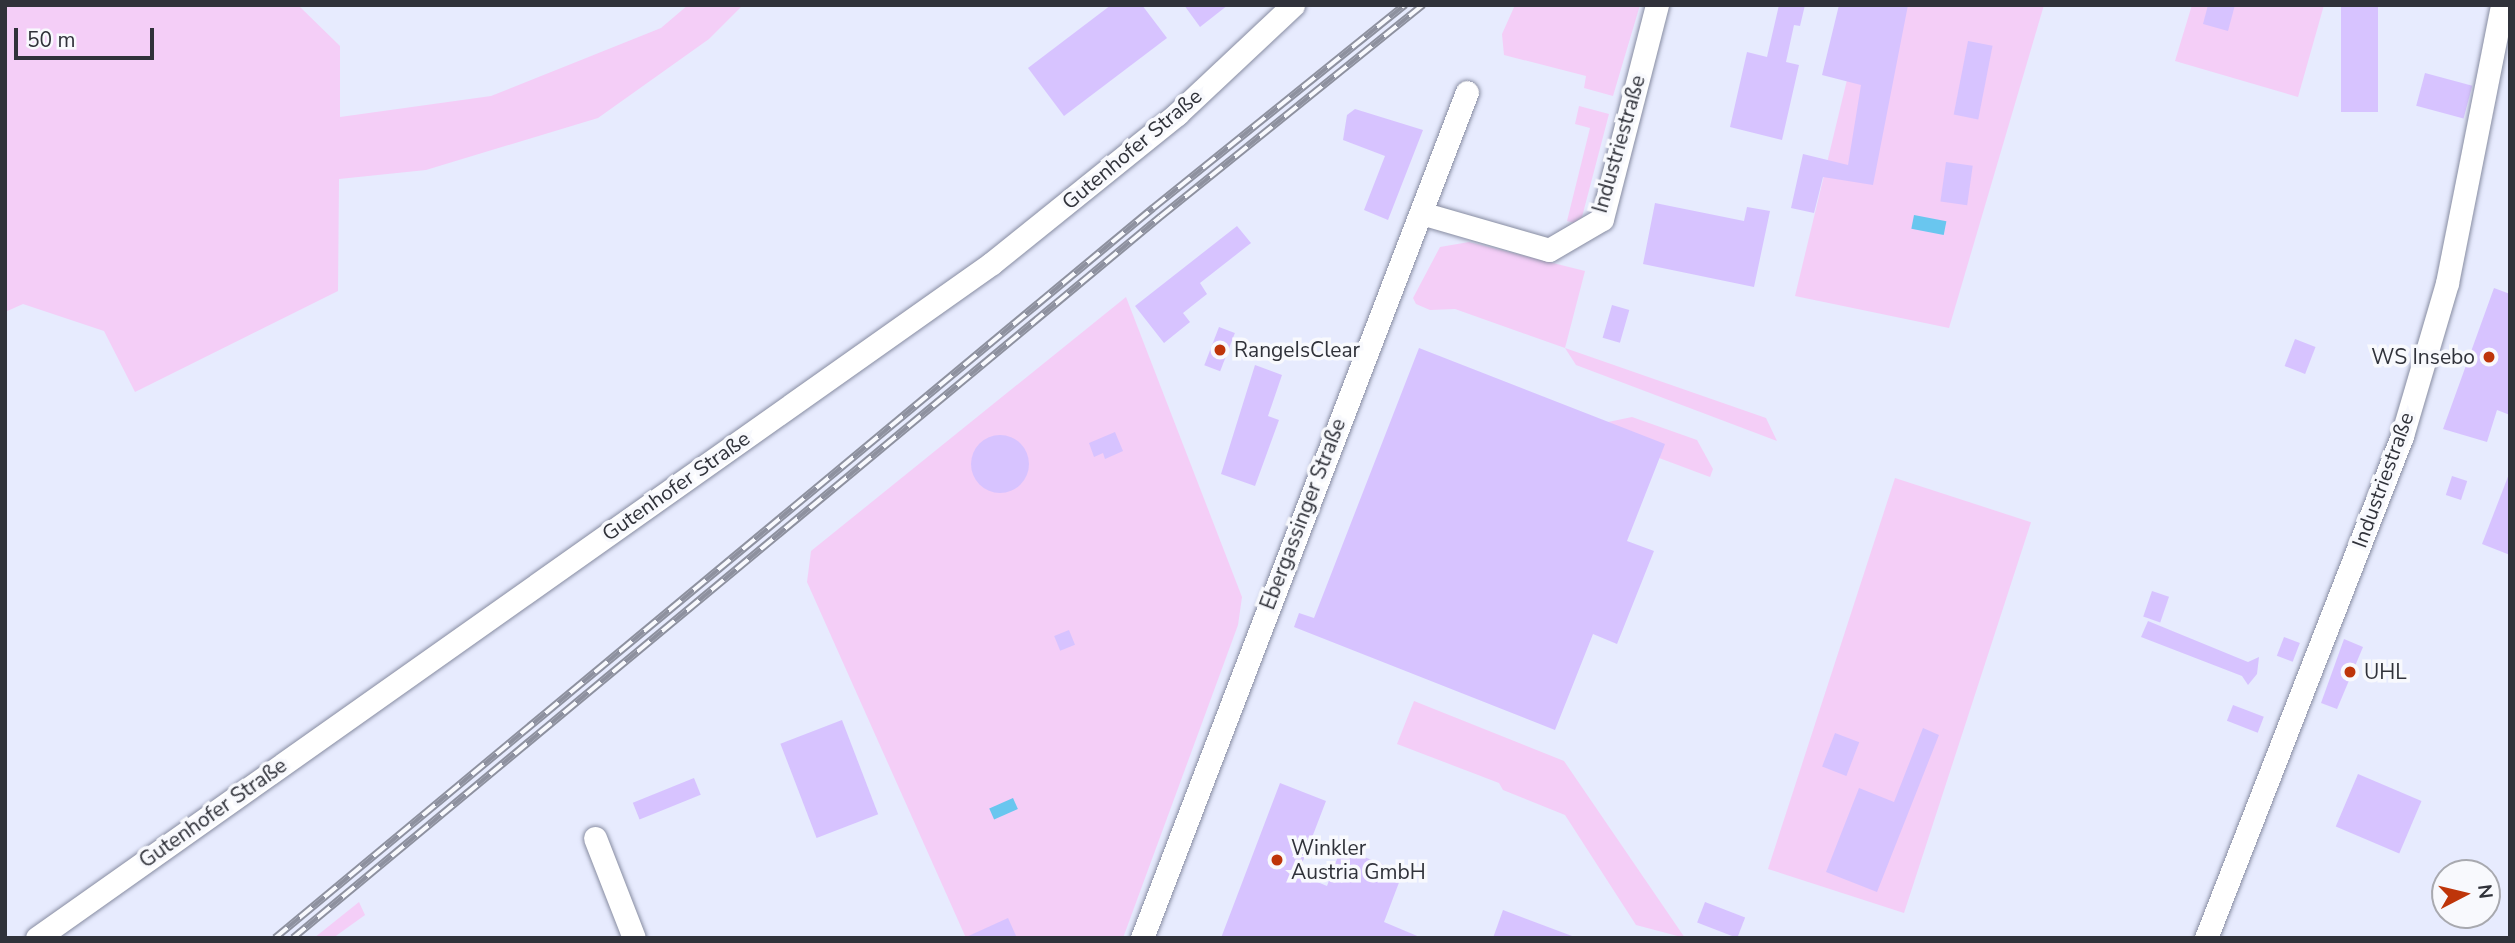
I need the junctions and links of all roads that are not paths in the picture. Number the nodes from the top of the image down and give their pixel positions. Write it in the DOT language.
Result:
graph roads {
  1 [pos="1293,5"];
  2 [pos="1657,5"];
  3 [pos="2502,5"];
  4 [pos="1467,92"];
  5 [pos="1421,213"];
  6 [pos="595,838"];
  7 [pos="37,938"];
  8 [pos="634,938"];
  9 [pos="1142,938"];
  10 [pos="2206,938"];
  1 -- 7 [label="street, Gutenhofer Straße"];
  2 -- 5 [label="street, Industriestraße"];
  3 -- 10 [label="street, Industriestraße"];
  4 -- 5 [label="street, Ebergassinger Straße"];
  5 -- 9 [label="street, Ebergassinger Straße"];
  6 -- 8 [label="street"];
}
